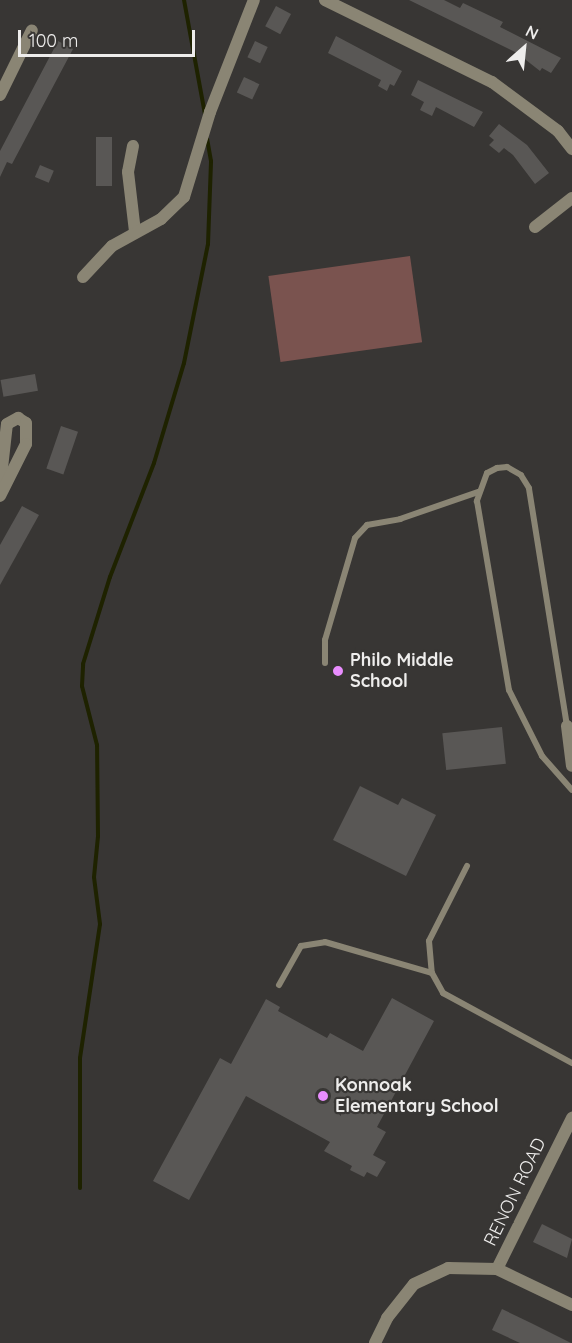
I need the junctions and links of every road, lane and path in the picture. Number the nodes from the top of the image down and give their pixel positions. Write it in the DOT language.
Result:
graph roads {
  1 [pos="254,0"];
  2 [pos="325,0"];
  3 [pos="339,3"];
  4 [pos="32,30"];
  5 [pos="0,95"];
  6 [pos="133,146"];
  7 [pos="572,149"];
  8 [pos="572,198"];
  9 [pos="535,227"];
  10 [pos="135,232"];
  11 [pos="83,277"];
  12 [pos="0,486"];
  13 [pos="478,492"];
  14 [pos="0,496"];
  15 [pos="326,663"];
  16 [pos="567,726"];
  17 [pos="572,766"];
  18 [pos="572,790"];
  19 [pos="467,866"];
  20 [pos="432,973"];
  21 [pos="279,985"];
  22 [pos="572,1063"];
  23 [pos="572,1118"];
  24 [pos="497,1269"];
  25 [pos="572,1305"];
  26 [pos="375,1343"];
  1 -- 10 [label="street"];
  2 -- 3 [label="street"];
  3 -- 7 [label="street"];
  4 -- 5 [label="street"];
  6 -- 10 [label="street"];
  8 -- 9 [label="street"];
  10 -- 11 [label="street"];
  12 -- 14 [label="street"];
  13 -- 15 [label="lane"];
  13 -- 16 [label="lane"];
  13 -- 18 [label="lane"];
  16 -- 17 [label="street"];
  19 -- 20 [label="lane"];
  20 -- 21 [label="lane"];
  20 -- 22 [label="lane"];
  23 -- 24 [label="street, RENON ROAD"];
  24 -- 25 [label="street"];
  24 -- 26 [label="street, RENON ROAD"];
}
